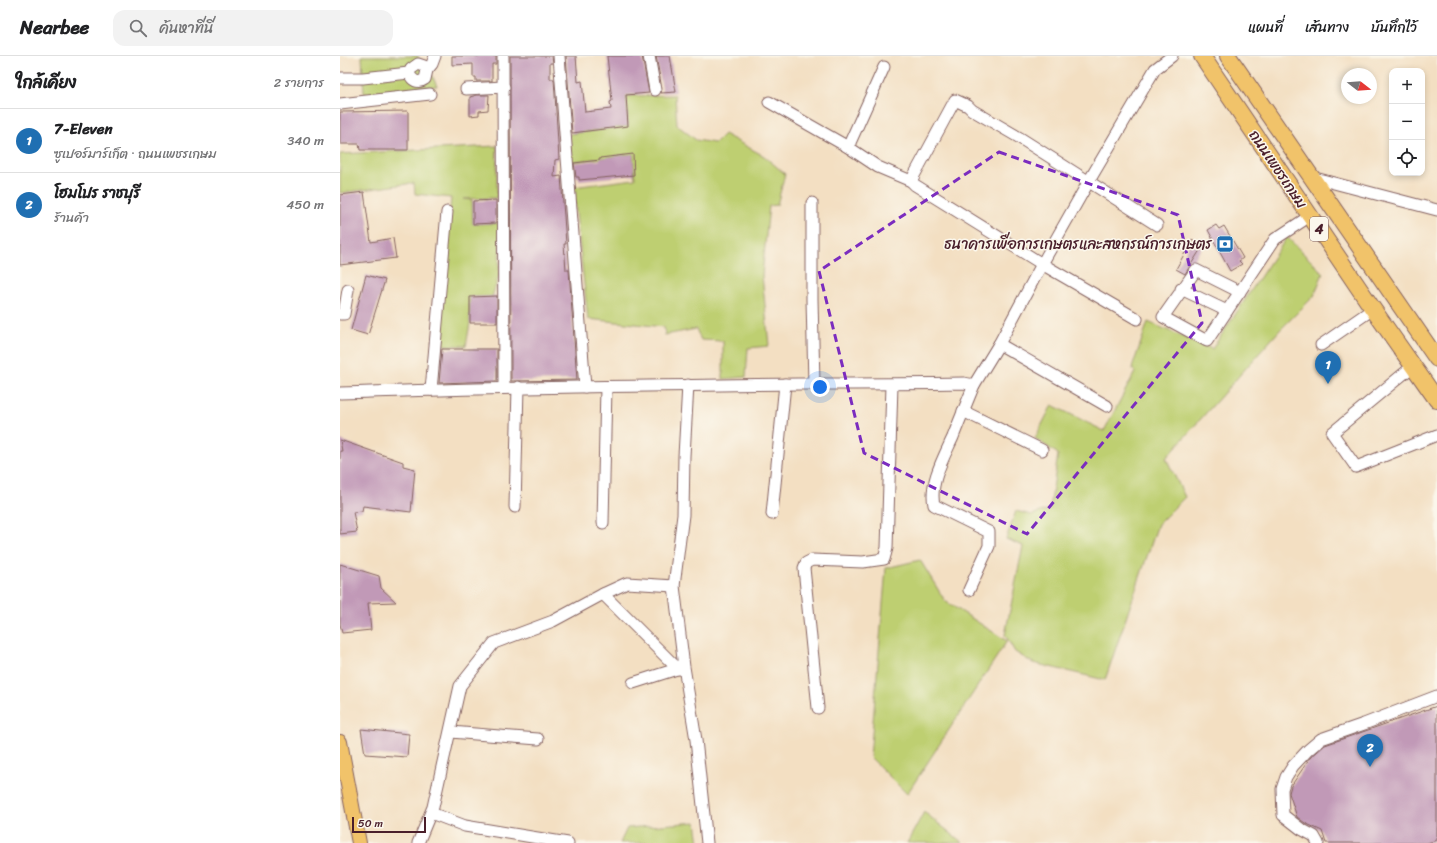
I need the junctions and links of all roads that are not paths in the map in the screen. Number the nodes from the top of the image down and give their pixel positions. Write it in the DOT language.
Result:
graph roads {
  1 [pos="435,56"];
  2 [pos="503,56"];
  3 [pos="559,56"];
  4 [pos="649,56"];
  5 [pos="1172,56"];
  6 [pos="1202,56"];
  7 [pos="1228,56"];
  8 [pos="884,67"];
  9 [pos="340,78"];
  10 [pos="504,87"];
  11 [pos="466,89"];
  12 [pos="655,90"];
  13 [pos="430,94"];
  14 [pos="769,102"];
  15 [pos="340,104"];
  16 [pos="848,147"];
  17 [pos="1311,177"];
  18 [pos="911,181"];
  19 [pos="1089,181"];
  20 [pos="812,203"];
  21 [pos="1437,210"];
  22 [pos="447,212"];
  23 [pos="1310,216"];
  24 [pos="1157,225"];
  25 [pos="1042,264"];
  26 [pos="1181,289"];
  27 [pos="348,290"];
  28 [pos="1240,292"];
  29 [pos="1373,309"];
  30 [pos="1227,311"];
  31 [pos="340,314"];
  32 [pos="1137,319"];
  33 [pos="999,344"];
  34 [pos="1321,345"];
  35 [pos="1437,359"];
  36 [pos="1414,366"];
  37 [pos="785,384"];
  38 [pos="814,384"];
  39 [pos="688,385"];
  40 [pos="892,385"];
  41 [pos="974,385"];
  42 [pos="518,387"];
  43 [pos="585,387"];
  44 [pos="606,387"];
  45 [pos="504,388"];
  46 [pos="431,390"];
  47 [pos="340,393"];
  48 [pos="1437,400"];
  49 [pos="1107,406"];
  50 [pos="963,411"];
  51 [pos="1437,435"];
  52 [pos="1042,450"];
  53 [pos="515,508"];
  54 [pos="772,514"];
  55 [pos="603,523"];
  56 [pos="674,586"];
  57 [pos="969,590"];
  58 [pos="603,594"];
  59 [pos="681,668"];
  60 [pos="633,683"];
  61 [pos="1437,696"];
  62 [pos="818,708"];
  63 [pos="451,732"];
  64 [pos="538,739"];
  65 [pos="340,742"];
  66 [pos="430,813"];
  67 [pos="359,843"];
  68 [pos="418,843"];
  69 [pos="568,843"];
  70 [pos="707,843"];
  71 [pos="1318,843"];
  1 -- 9 [label="street"];
  2 -- 10 [label="street"];
  3 -- 43 [label="street"];
  4 -- 12 [label="street"];
  5 -- 19 [label="street"];
  6 -- 23 [label="highway, ถนนเพชรเกษม / 4"];
  7 -- 17 [label="highway, ถนนเพชรเกษม / 4"];
  8 -- 16 [label="street"];
  10 -- 11 [label="street"];
  10 -- 45 [label="street"];
  13 -- 15 [label="street"];
  14 -- 16 [label="street"];
  16 -- 18 [label="street"];
  17 -- 21 [label="street"];
  17 -- 35 [label="highway, ถนนเพชรเกษม / 4"];
  18 -- 19 [label="street"];
  18 -- 25 [label="street"];
  19 -- 24 [label="street"];
  19 -- 25 [label="street"];
  20 -- 38 [label="street"];
  22 -- 46 [label="street"];
  23 -- 28 [label="street"];
  23 -- 29 [label="highway, ถนนเพชรเกษม / 4"];
  25 -- 32 [label="street"];
  25 -- 33 [label="street"];
  26 -- 28 [label="street"];
  26 -- 30 [label="street"];
  26 -- 30 [label="street"];
  27 -- 31 [label="street"];
  28 -- 30 [label="street"];
  29 -- 34 [label="street"];
  29 -- 36 [label="highway, ถนนเพชรเกษม / 4"];
  33 -- 41 [label="street"];
  33 -- 49 [label="street"];
  36 -- 48 [label="highway, ถนนเพชรเกษม / 4"];
  36 -- 51 [label="street"];
  37 -- 38 [label="street"];
  37 -- 39 [label="street"];
  37 -- 54 [label="street"];
  38 -- 40 [label="street"];
  39 -- 44 [label="street"];
  39 -- 56 [label="street"];
  40 -- 41 [label="street"];
  40 -- 62 [label="street"];
  41 -- 50 [label="street"];
  42 -- 43 [label="street"];
  42 -- 45 [label="street"];
  42 -- 53 [label="street"];
  43 -- 44 [label="street"];
  44 -- 55 [label="street"];
  45 -- 46 [label="street"];
  46 -- 47 [label="street"];
  50 -- 52 [label="street"];
  50 -- 57 [label="street"];
  56 -- 58 [label="street"];
  56 -- 59 [label="street"];
  58 -- 59 [label="street"];
  58 -- 63 [label="street"];
  59 -- 60 [label="street"];
  59 -- 70 [label="street"];
  61 -- 71 [label="street"];
  63 -- 64 [label="street"];
  63 -- 66 [label="street"];
  65 -- 67 [label="main road"];
  66 -- 68 [label="street"];
  66 -- 69 [label="street"];
}
